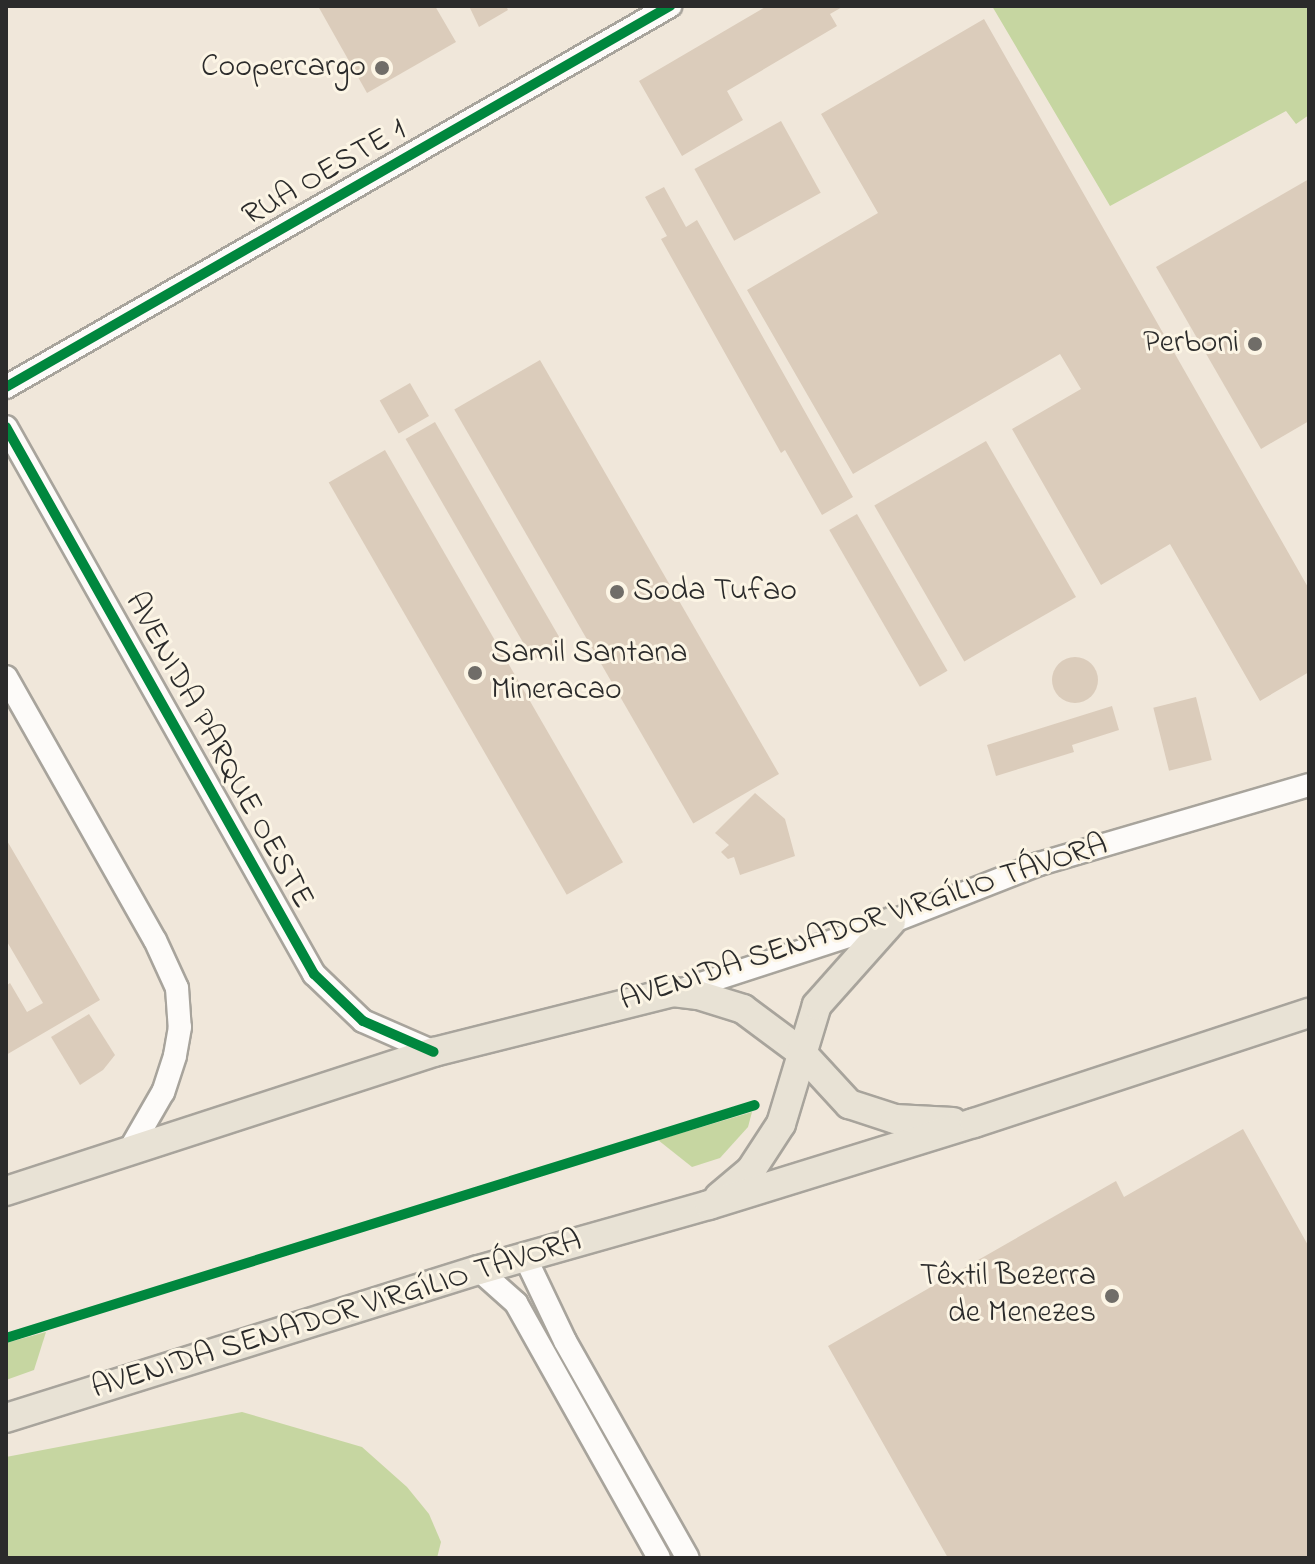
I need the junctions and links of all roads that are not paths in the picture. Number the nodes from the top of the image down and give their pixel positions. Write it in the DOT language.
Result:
graph roads {
  1 [pos="670,6"];
  2 [pos="6,387"];
  3 [pos="6,429"];
  4 [pos="6,677"];
  5 [pos="1309,785"];
  6 [pos="891,922"];
  7 [pos="673,992"];
  8 [pos="1309,1013"];
  9 [pos="434,1052"];
  10 [pos="801,1052"];
  11 [pos="974,1123"];
  12 [pos="129,1151"];
  13 [pos="6,1191"];
  14 [pos="709,1205"];
  15 [pos="525,1257"];
  16 [pos="479,1270"];
  17 [pos="6,1418"];
  18 [pos="659,1558"];
  19 [pos="688,1558"];
  1 -- 2 [label="street, RUA OESTE 1"];
  3 -- 9 [label="street, AVENIDA PARQUE OESTE"];
  4 -- 12 [label="street"];
  5 -- 6 [label="street, AVENIDA SENADOR VIRGÍLIO TÁVORA"];
  6 -- 7 [label="street, AVENIDA SENADOR VIRGÍLIO TÁVORA"];
  6 -- 10 [label="main road"];
  7 -- 9 [label="main road, AVENIDA SENADOR VIRGÍLIO TÁVORA"];
  7 -- 10 [label="main road"];
  8 -- 11 [label="main road, AVENIDA SENADOR VIRGÍLIO TÁVORA"];
  9 -- 12 [label="main road, AVENIDA SENADOR VIRGÍLIO TÁVORA"];
  10 -- 11 [label="main road"];
  10 -- 14 [label="main road"];
  11 -- 14 [label="main road, AVENIDA SENADOR VIRGÍLIO TÁVORA"];
  12 -- 13 [label="main road, AVENIDA SENADOR VIRGÍLIO TÁVORA"];
  14 -- 15 [label="main road, AVENIDA SENADOR VIRGÍLIO TÁVORA"];
  15 -- 16 [label="main road, AVENIDA SENADOR VIRGÍLIO TÁVORA"];
  15 -- 19 [label="street"];
  16 -- 17 [label="main road, AVENIDA SENADOR VIRGÍLIO TÁVORA"];
  16 -- 18 [label="street"];
}
